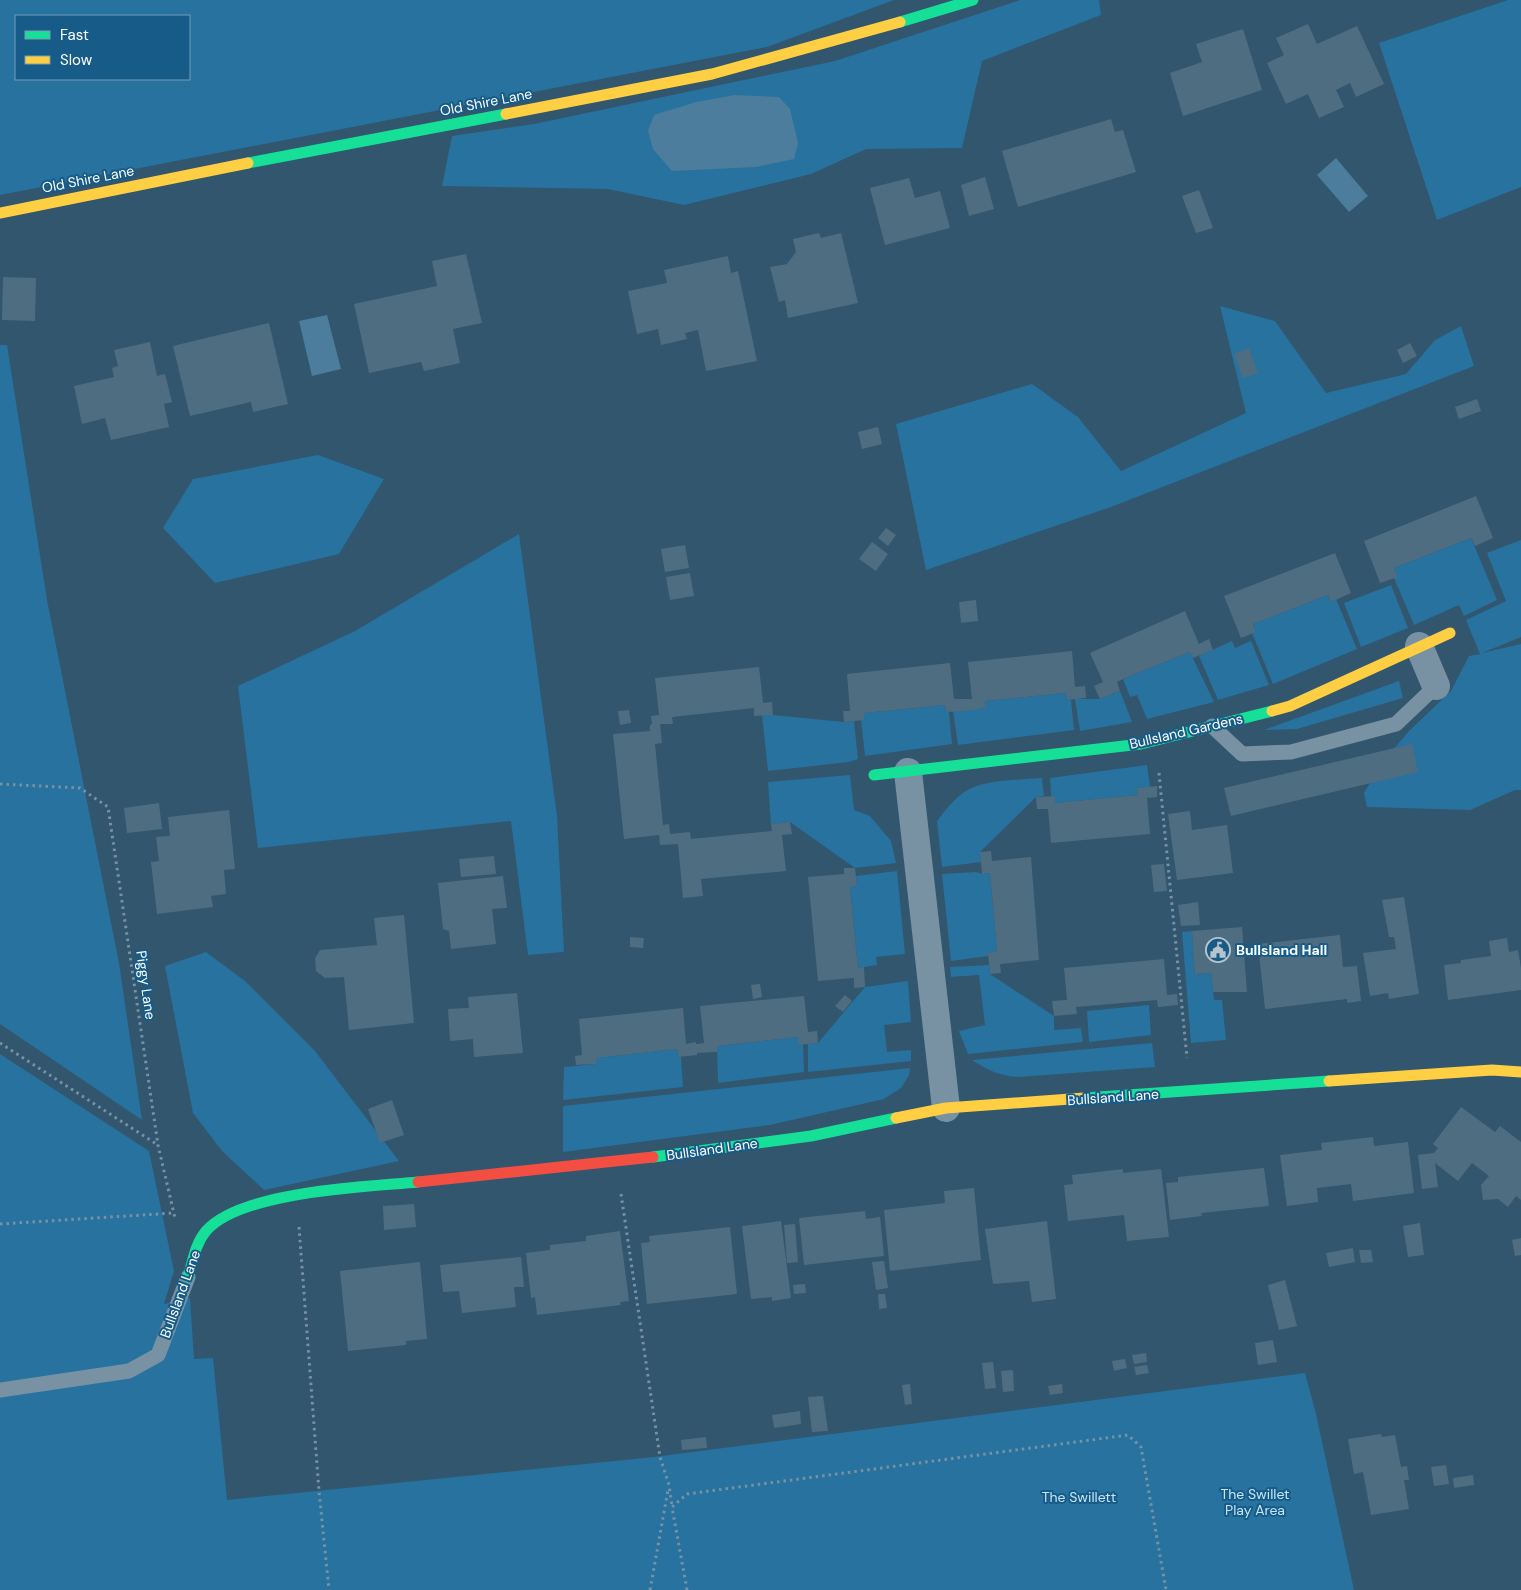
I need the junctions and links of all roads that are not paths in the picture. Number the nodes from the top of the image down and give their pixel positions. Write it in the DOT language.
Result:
graph roads {
  1 [pos="973,0"];
  2 [pos="0,213"];
  3 [pos="1450,633"];
  4 [pos="1420,646"];
  5 [pos="1436,686"];
  6 [pos="1212,726"];
  7 [pos="908,772"];
  8 [pos="874,775"];
  9 [pos="1521,1072"];
  10 [pos="946,1108"];
  11 [pos="188,1277"];
  12 [pos="0,1390"];
  1 -- 2 [label="street, Old Shire Lane"];
  3 -- 4 [label="street, Bullsland Gardens"];
  4 -- 5 [label="street"];
  4 -- 6 [label="street, Bullsland Gardens"];
  5 -- 6 [label="lane"];
  6 -- 7 [label="street, Bullsland Gardens"];
  7 -- 8 [label="street, Bullsland Gardens"];
  7 -- 10 [label="street"];
  9 -- 10 [label="street, Bullsland Lane"];
  10 -- 11 [label="street, Bullsland Lane"];
  11 -- 12 [label="lane, Bullsland Lane"];
}
